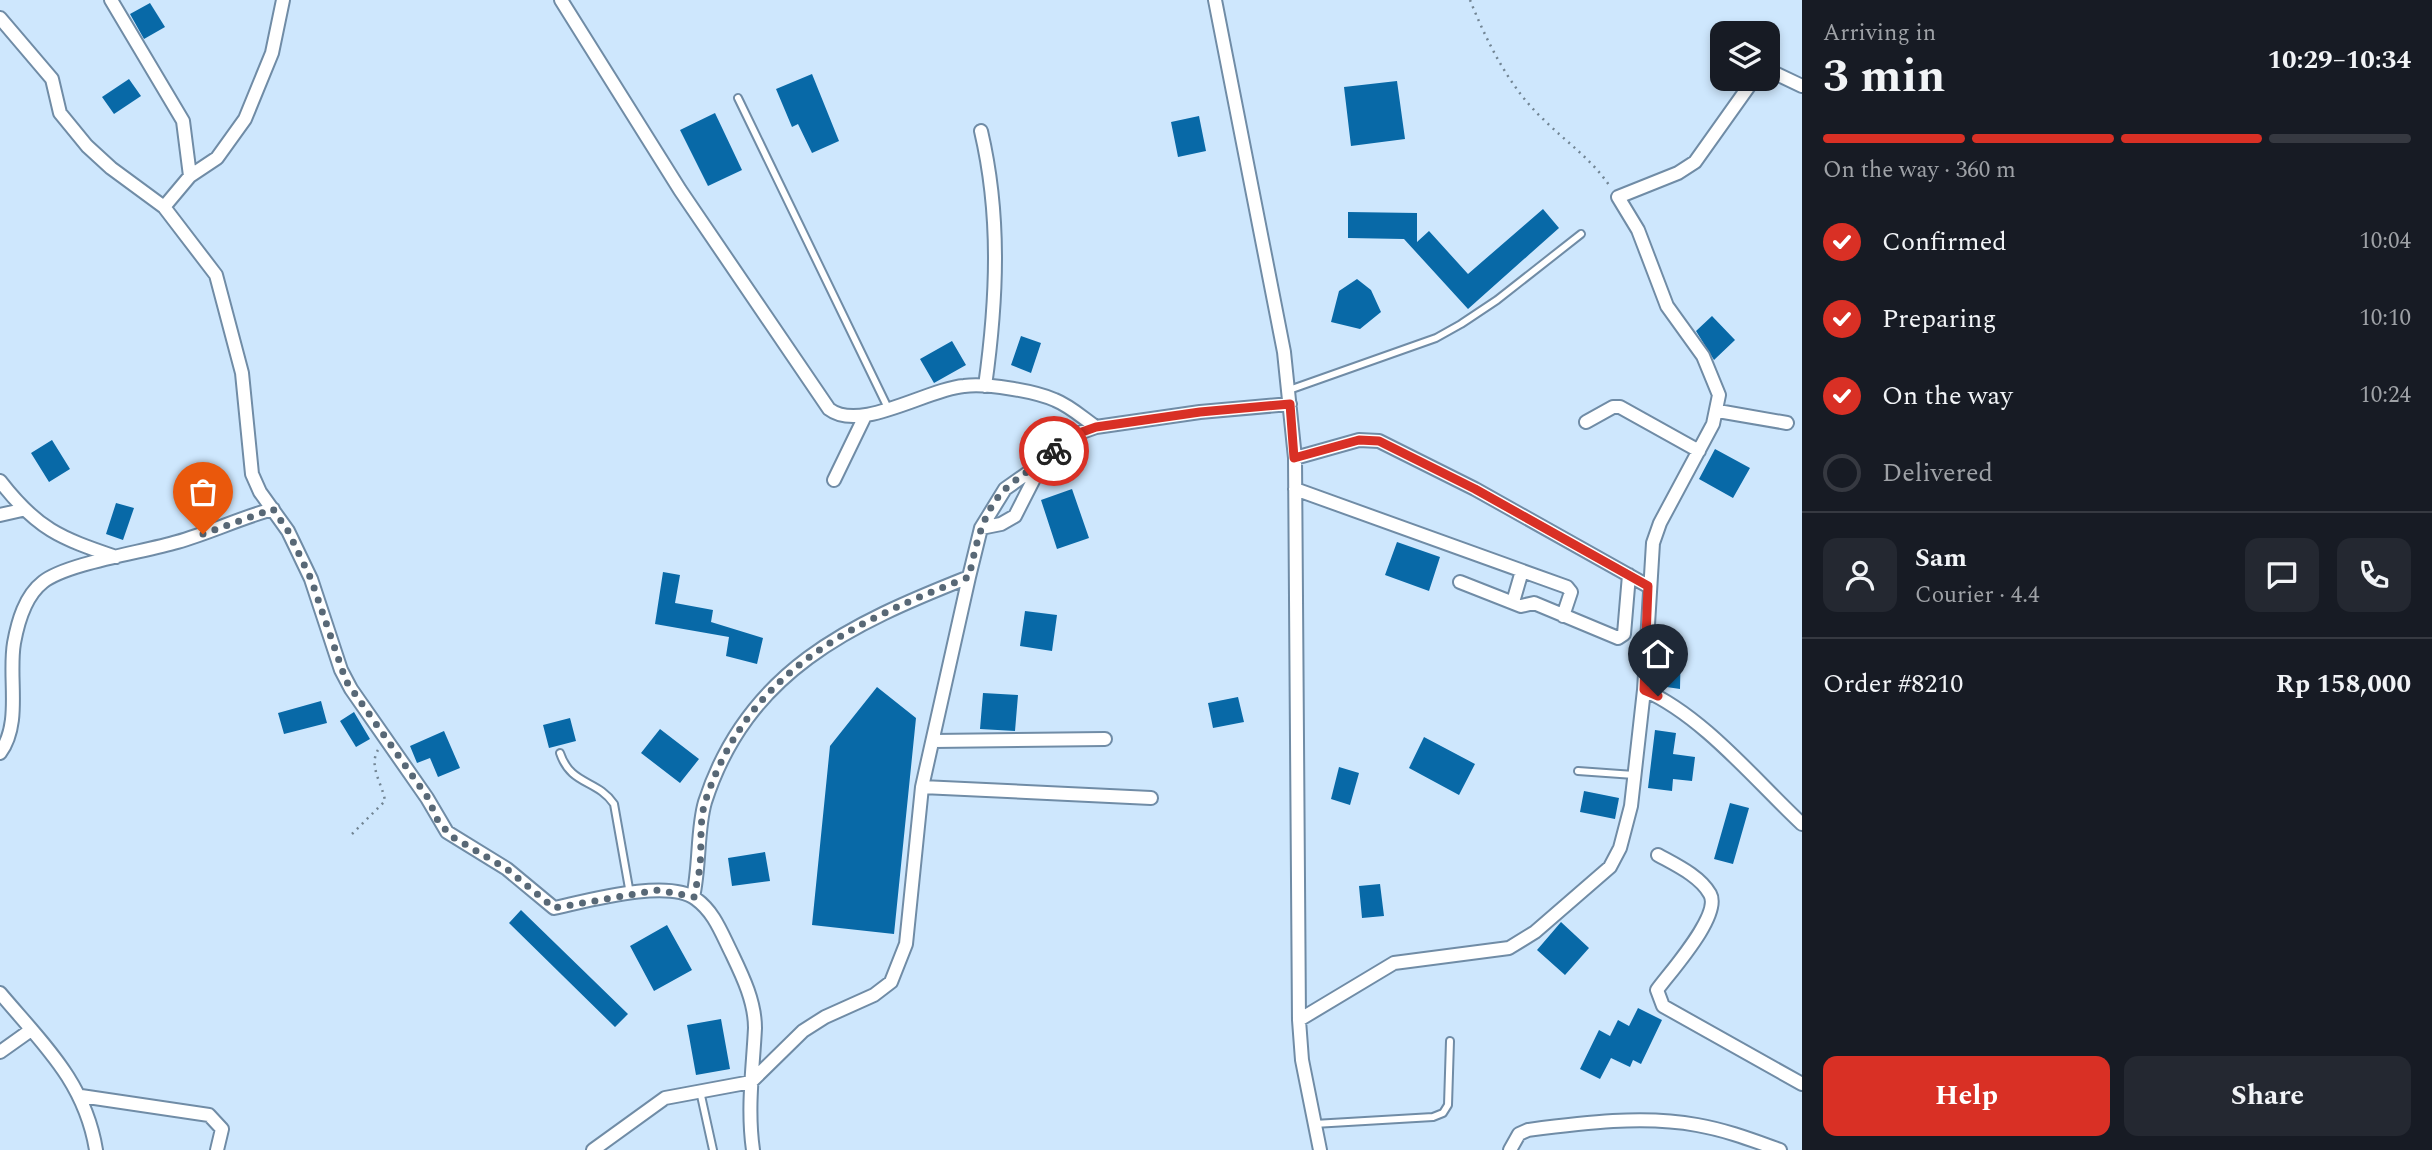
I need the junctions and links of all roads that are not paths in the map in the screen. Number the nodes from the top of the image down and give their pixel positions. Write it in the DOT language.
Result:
graph roads {
  1 [pos="111,0"];
  2 [pos="283,0"];
  3 [pos="561,0"];
  4 [pos="1215,0"];
  5 [pos="0,18"];
  6 [pos="1780,76"];
  7 [pos="1802,86"];
  8 [pos="1745,91"];
  9 [pos="738,98"];
  10 [pos="981,131"];
  11 [pos="190,176"];
  12 [pos="164,207"];
  13 [pos="1581,234"];
  14 [pos="985,386"];
  15 [pos="1289,390"];
  16 [pos="1290,404"];
  17 [pos="888,408"];
  18 [pos="1718,411"];
  19 [pos="865,416"];
  20 [pos="1586,422"];
  21 [pos="1787,423"];
  22 [pos="1096,427"];
  23 [pos="1699,451"];
  24 [pos="1294,458"];
  25 [pos="1042,463"];
  26 [pos="834,480"];
  27 [pos="0,481"];
  28 [pos="1295,489"];
  29 [pos="273,509"];
  30 [pos="22,510"];
  31 [pos="0,515"];
  32 [pos="981,528"];
  33 [pos="120,558"];
  34 [pos="1522,570"];
  35 [pos="1629,575"];
  36 [pos="969,577"];
  37 [pos="1460,582"];
  38 [pos="1648,586"];
  39 [pos="1513,602"];
  40 [pos="1563,616"];
  41 [pos="1644,690"];
  42 [pos="1105,739"];
  43 [pos="933,741"];
  44 [pos="0,753"];
  45 [pos="560,753"];
  46 [pos="1577,771"];
  47 [pos="1634,775"];
  48 [pos="922,787"];
  49 [pos="1152,798"];
  50 [pos="1802,824"];
  51 [pos="1658,855"];
  52 [pos="630,894"];
  53 [pos="694,897"];
  54 [pos="0,993"];
  55 [pos="1299,1020"];
  56 [pos="31,1030"];
  57 [pos="1450,1041"];
  58 [pos="0,1052"];
  59 [pos="751,1082"];
  60 [pos="1802,1084"];
  61 [pos="700,1091"];
  62 [pos="81,1096"];
  63 [pos="1314,1124"];
  64 [pos="96,1150"];
  65 [pos="217,1150"];
  66 [pos="593,1150"];
  67 [pos="713,1150"];
  68 [pos="752,1150"];
  69 [pos="1320,1150"];
  70 [pos="1510,1150"];
  71 [pos="1780,1150"];
  1 -- 11 [label="street"];
  2 -- 11 [label="street"];
  3 -- 19 [label="street"];
  4 -- 15 [label="street"];
  5 -- 12 [label="street"];
  6 -- 7 [label="street"];
  8 -- 18 [label="street"];
  9 -- 17 [label="lane"];
  10 -- 14 [label="street"];
  11 -- 12 [label="street"];
  12 -- 29 [label="street"];
  13 -- 15 [label="lane"];
  14 -- 17 [label="street"];
  14 -- 22 [label="street"];
  15 -- 16 [label="street"];
  16 -- 22 [label="street"];
  16 -- 24 [label="street"];
  17 -- 19 [label="street"];
  18 -- 21 [label="street"];
  18 -- 23 [label="street"];
  19 -- 26 [label="street"];
  20 -- 23 [label="street"];
  22 -- 25 [label="street"];
  23 -- 38 [label="street"];
  24 -- 28 [label="street"];
  24 -- 35 [label="street"];
  25 -- 32 [label="street"];
  25 -- 32 [label="street"];
  27 -- 30 [label="street"];
  28 -- 34 [label="street"];
  28 -- 55 [label="street"];
  29 -- 33 [label="street"];
  29 -- 52 [label="street"];
  30 -- 31 [label="street"];
  30 -- 33 [label="street"];
  32 -- 36 [label="street"];
  33 -- 44 [label="street"];
  34 -- 39 [label="street"];
  34 -- 40 [label="street"];
  35 -- 38 [label="street"];
  35 -- 40 [label="street"];
  36 -- 43 [label="street"];
  36 -- 53 [label="street"];
  37 -- 39 [label="street"];
  38 -- 41 [label="street"];
  39 -- 40 [label="street"];
  41 -- 47 [label="street"];
  41 -- 50 [label="street"];
  42 -- 43 [label="street"];
  43 -- 48 [label="street"];
  45 -- 52 [label="lane"];
  46 -- 47 [label="lane"];
  47 -- 55 [label="street"];
  48 -- 49 [label="street"];
  48 -- 59 [label="street"];
  51 -- 60 [label="street"];
  52 -- 53 [label="street"];
  53 -- 59 [label="street"];
  54 -- 56 [label="street"];
  55 -- 63 [label="street"];
  56 -- 58 [label="street"];
  56 -- 62 [label="street"];
  57 -- 63 [label="lane"];
  59 -- 61 [label="street"];
  59 -- 68 [label="street"];
  61 -- 66 [label="street"];
  61 -- 67 [label="lane"];
  62 -- 64 [label="street"];
  62 -- 65 [label="street"];
  63 -- 69 [label="street"];
  70 -- 71 [label="street"];
}
